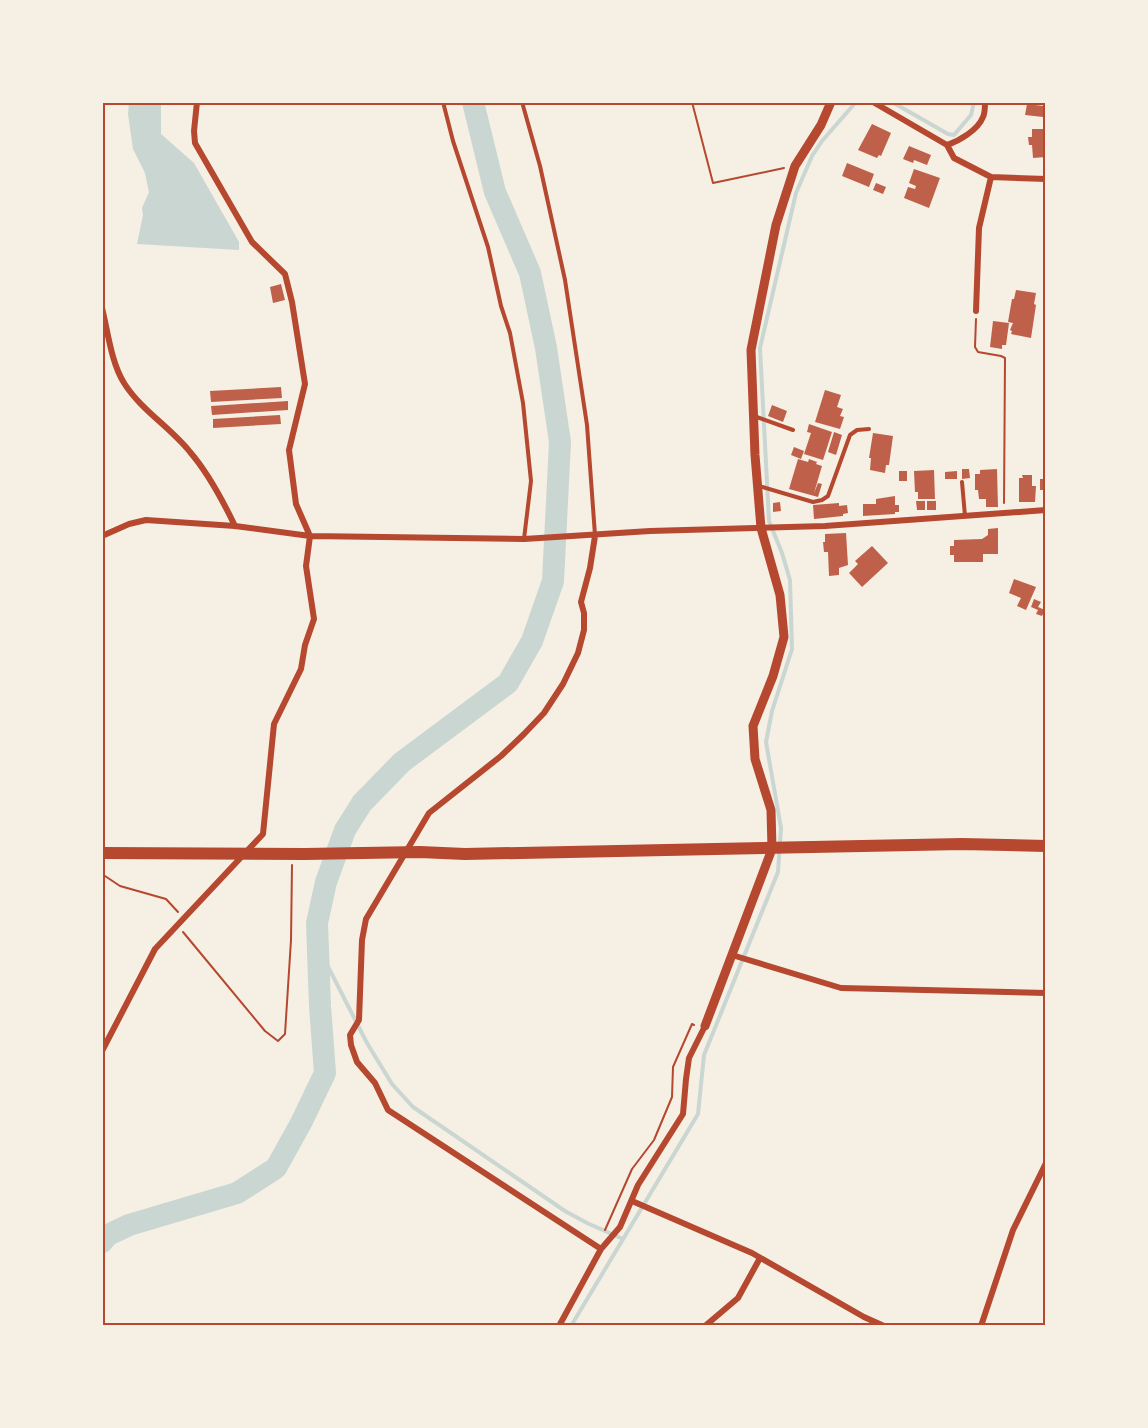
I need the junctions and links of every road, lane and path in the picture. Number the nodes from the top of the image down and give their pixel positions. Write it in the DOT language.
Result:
graph roads {
  1 [pos="197,102"];
  2 [pos="443,102"];
  3 [pos="522,102"];
  4 [pos="692,102"];
  5 [pos="831,102"];
  6 [pos="873,102"];
  7 [pos="985,102"];
  8 [pos="947,145"];
  9 [pos="795,166"];
  10 [pos="991,177"];
  11 [pos="1046,179"];
  12 [pos="102,308"];
  13 [pos="976,310"];
  14 [pos="753,416"];
  15 [pos="869,429"];
  16 [pos="793,430"];
  17 [pos="963,482"];
  18 [pos="757,486"];
  19 [pos="1046,510"];
  20 [pos="1004,513"];
  21 [pos="965,516"];
  22 [pos="236,526"];
  23 [pos="761,528"];
  24 [pos="102,536"];
  25 [pos="310,536"];
  26 [pos="591,536"];
  27 [pos="527,539"];
  28 [pos="1046,846"];
  29 [pos="772,849"];
  30 [pos="102,853"];
  31 [pos="299,854"];
  32 [pos="102,874"];
  33 [pos="183,919"];
  34 [pos="177,925"];
  35 [pos="732,955"];
  36 [pos="1046,993"];
  37 [pos="705,1026"];
  38 [pos="102,1051"];
  39 [pos="1046,1162"];
  40 [pos="632,1201"];
  41 [pos="601,1249"];
  42 [pos="760,1257"];
  43 [pos="559,1326"];
  44 [pos="705,1326"];
  45 [pos="884,1326"];
  46 [pos="981,1326"];
  1 -- 25 [label="street"];
  2 -- 27 [label="lane"];
  3 -- 26 [label="lane"];
  4 -- 9 [label="path"];
  5 -- 9 [label="street"];
  6 -- 8 [label="street"];
  7 -- 8 [label="street"];
  8 -- 10 [label="street"];
  9 -- 14 [label="street"];
  10 -- 11 [label="street"];
  10 -- 13 [label="street"];
  12 -- 22 [label="street"];
  13 -- 20 [label="path"];
  14 -- 16 [label="lane"];
  14 -- 18 [label="street"];
  15 -- 18 [label="lane"];
  17 -- 21 [label="lane"];
  18 -- 23 [label="street"];
  19 -- 20 [label="street"];
  20 -- 21 [label="street"];
  21 -- 23 [label="street"];
  22 -- 24 [label="street"];
  22 -- 25 [label="street"];
  23 -- 26 [label="street"];
  23 -- 29 [label="street"];
  25 -- 27 [label="street"];
  25 -- 33 [label="street"];
  26 -- 27 [label="street"];
  26 -- 41 [label="street"];
  28 -- 29 [label="main road"];
  29 -- 31 [label="main road"];
  29 -- 35 [label="street"];
  30 -- 31 [label="main road"];
  31 -- 34 [label="path"];
  32 -- 33 [label="path"];
  33 -- 34 [label="street"];
  34 -- 38 [label="street"];
  35 -- 36 [label="street"];
  35 -- 37 [label="street"];
  37 -- 40 [label="street"];
  37 -- 41 [label="path"];
  39 -- 46 [label="street"];
  40 -- 41 [label="street"];
  40 -- 42 [label="street"];
  41 -- 43 [label="street"];
  42 -- 44 [label="street"];
  42 -- 45 [label="street"];
}
